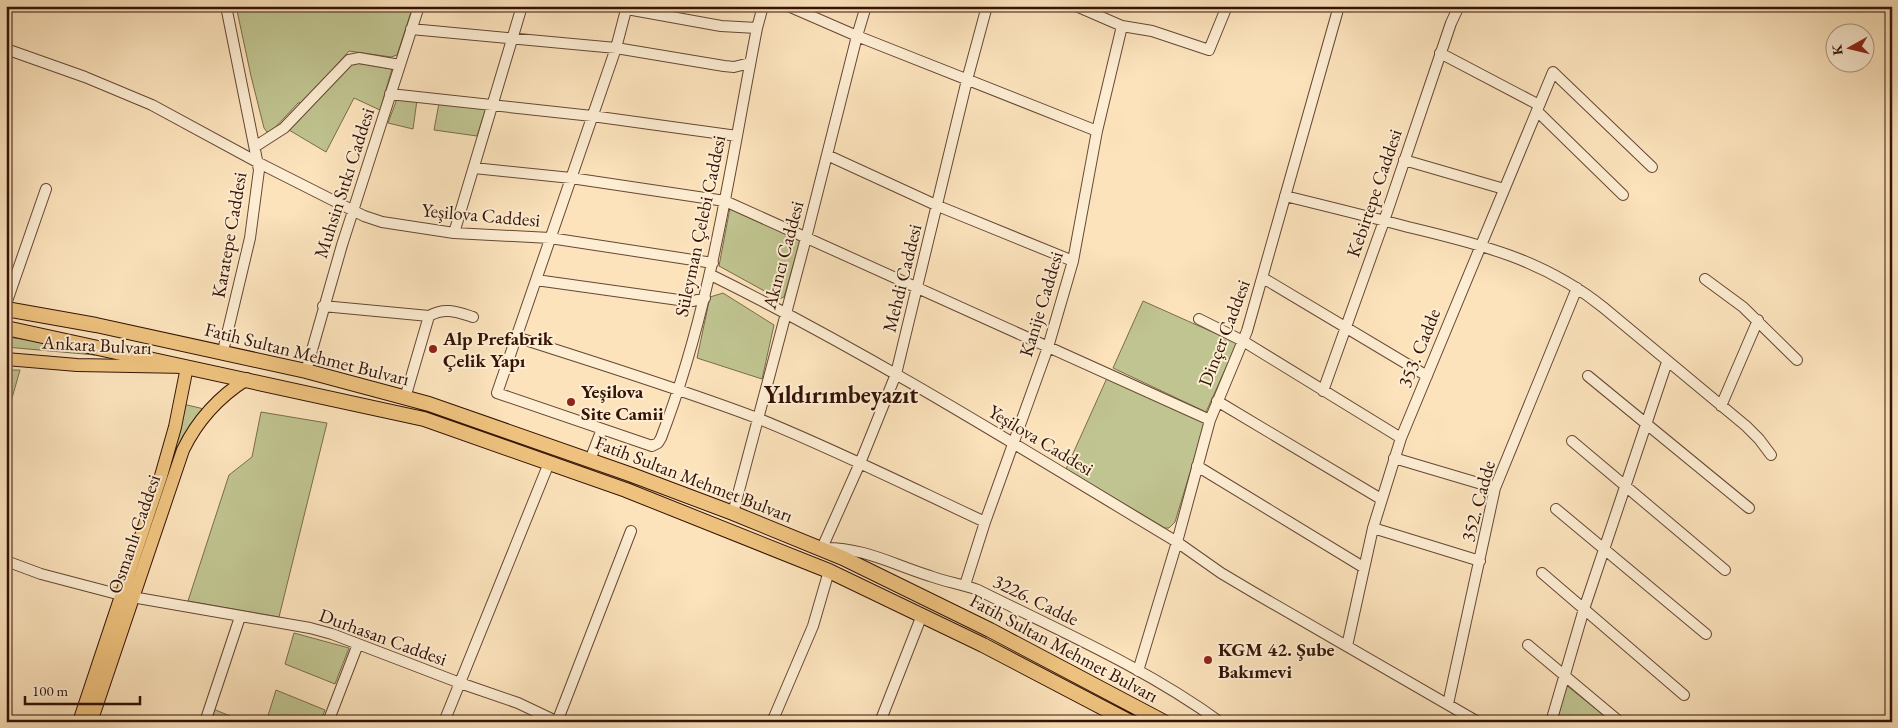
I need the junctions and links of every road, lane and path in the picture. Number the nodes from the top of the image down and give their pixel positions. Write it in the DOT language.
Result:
graph roads {
  1 [pos="219,6"];
  2 [pos="226,6"];
  3 [pos="419,6"];
  4 [pos="522,6"];
  5 [pos="763,6"];
  6 [pos="788,6"];
  7 [pos="866,6"];
  8 [pos="987,6"];
  9 [pos="1076,6"];
  10 [pos="1227,6"];
  11 [pos="1339,6"];
  12 [pos="1459,6"];
  13 [pos="627,8"];
  14 [pos="229,20"];
  15 [pos="1122,26"];
  16 [pos="757,28"];
  17 [pos="411,29"];
  18 [pos="856,36"];
  19 [pos="512,38"];
  20 [pos="616,48"];
  21 [pos="6,49"];
  22 [pos="1440,53"];
  23 [pos="750,63"];
  24 [pos="400,65"];
  25 [pos="967,80"];
  26 [pos="390,94"];
  27 [pos="493,104"];
  28 [pos="1538,108"];
  29 [pos="592,116"];
  30 [pos="1097,131"];
  31 [pos="737,136"];
  32 [pos="256,146"];
  33 [pos="827,155"];
  34 [pos="1404,160"];
  35 [pos="259,163"];
  36 [pos="1652,167"];
  37 [pos="474,168"];
  38 [pos="571,178"];
  39 [pos="46,189"];
  40 [pos="1504,189"];
  41 [pos="1623,195"];
  42 [pos="1285,196"];
  43 [pos="725,201"];
  44 [pos="938,206"];
  45 [pos="353,210"];
  46 [pos="1384,221"];
  47 [pos="454,233"];
  48 [pos="550,238"];
  49 [pos="806,238"];
  50 [pos="1481,245"];
  51 [pos="1073,261"];
  52 [pos="713,263"];
  53 [pos="711,275"];
  54 [pos="1263,278"];
  55 [pos="1705,279"];
  56 [pos="536,280"];
  57 [pos="1577,288"];
  58 [pos="917,289"];
  59 [pos="705,298"];
  60 [pos="6,304"];
  61 [pos="323,306"];
  62 [pos="6,309"];
  63 [pos="785,312"];
  64 [pos="429,316"];
  65 [pos="473,317"];
  66 [pos="1199,319"];
  67 [pos="1758,320"];
  68 [pos="6,328"];
  69 [pos="1346,328"];
  70 [pos="516,337"];
  71 [pos="1243,341"];
  72 [pos="1048,347"];
  73 [pos="223,351"];
  74 [pos="6,359"];
  75 [pos="1797,360"];
  76 [pos="1667,362"];
  77 [pos="187,367"];
  78 [pos="306,371"];
  79 [pos="896,374"];
  80 [pos="1427,376"];
  81 [pos="1588,376"];
  82 [pos="247,379"];
  83 [pos="1323,390"];
  84 [pos="679,391"];
  85 [pos="405,398"];
  86 [pos="1217,401"];
  87 [pos="1722,406"];
  88 [pos="757,419"];
  89 [pos="1210,420"];
  90 [pos="1646,424"];
  91 [pos="602,429"];
  92 [pos="1401,438"];
  93 [pos="1572,441"];
  94 [pos="1013,443"];
  95 [pos="1771,455"];
  96 [pos="1394,458"];
  97 [pos="590,460"];
  98 [pos="549,463"];
  99 [pos="860,463"];
  100 [pos="1197,466"];
  101 [pos="1625,486"];
  102 [pos="1495,488"];
  103 [pos="1381,499"];
  104 [pos="1749,508"];
  105 [pos="1556,509"];
  106 [pos="733,513"];
  107 [pos="985,522"];
  108 [pos="1372,528"];
  109 [pos="631,531"];
  110 [pos="1177,542"];
  111 [pos="822,548"];
  112 [pos="1604,549"];
  113 [pos="6,561"];
  114 [pos="1480,562"];
  115 [pos="1363,567"];
  116 [pos="1725,570"];
  117 [pos="829,572"];
  118 [pos="1542,573"];
  119 [pos="964,585"];
  120 [pos="126,596"];
  121 [pos="1584,609"];
  122 [pos="922,615"];
  123 [pos="240,616"];
  124 [pos="1706,634"];
  125 [pos="358,644"];
  126 [pos="1528,645"];
  127 [pos="1347,646"];
  128 [pos="1138,671"];
  129 [pos="1563,676"];
  130 [pos="460,683"];
  131 [pos="1684,694"];
  132 [pos="1448,704"];
  133 [pos="79,722"];
  134 [pos="91,722"];
  135 [pos="204,722"];
  136 [pos="328,722"];
  137 [pos="444,722"];
  138 [pos="557,722"];
  139 [pos="772,722"];
  140 [pos="880,722"];
  141 [pos="1130,722"];
  142 [pos="1164,722"];
  143 [pos="1220,722"];
  144 [pos="1478,722"];
  145 [pos="1551,722"];
  146 [pos="1620,722"];
  1 -- 14 [label="street"];
  2 -- 14 [label="street, Karatepe Caddesi"];
  3 -- 17 [label="street, Muhsin Sıtkı Caddesi"];
  4 -- 19 [label="street"];
  5 -- 16 [label="street, Süleyman Çelebi Caddesi"];
  6 -- 18 [label="street"];
  7 -- 18 [label="street, Akıncı Caddesi"];
  8 -- 25 [label="street, Mehdi Caddesi"];
  9 -- 15 [label="street"];
  10 -- 15 [label="street"];
  11 -- 42 [label="street, Dinçer Caddesi"];
  12 -- 22 [label="street, Kebirtepe Caddesi"];
  13 -- 16 [label="street"];
  13 -- 20 [label="street"];
  14 -- 32 [label="street, Karatepe Caddesi"];
  15 -- 30 [label="street, Kanije Caddesi"];
  16 -- 23 [label="street, Süleyman Çelebi Caddesi"];
  17 -- 19 [label="street"];
  17 -- 24 [label="street, Muhsin Sıtkı Caddesi"];
  18 -- 25 [label="street"];
  18 -- 33 [label="street, Akıncı Caddesi"];
  19 -- 20 [label="street"];
  19 -- 27 [label="street"];
  20 -- 23 [label="street"];
  20 -- 29 [label="street"];
  21 -- 35 [label="street, Yeşilova Caddesi"];
  22 -- 28 [label="street"];
  22 -- 34 [label="street, Kebirtepe Caddesi"];
  23 -- 31 [label="street, Süleyman Çelebi Caddesi"];
  24 -- 26 [label="street, Muhsin Sıtkı Caddesi"];
  24 -- 32 [label="street"];
  25 -- 30 [label="street"];
  25 -- 44 [label="street, Mehdi Caddesi"];
  26 -- 27 [label="street"];
  26 -- 45 [label="street, Muhsin Sıtkı Caddesi"];
  27 -- 29 [label="street"];
  27 -- 37 [label="street"];
  28 -- 36 [label="street, 353. Cadde"];
  28 -- 40 [label="street, 353. Cadde"];
  28 -- 41 [label="street"];
  29 -- 31 [label="street"];
  29 -- 38 [label="street"];
  30 -- 51 [label="street, Kanije Caddesi"];
  31 -- 43 [label="street, Süleyman Çelebi Caddesi"];
  32 -- 35 [label="street, Karatepe Caddesi"];
  33 -- 44 [label="street"];
  33 -- 49 [label="street, Akıncı Caddesi"];
  34 -- 40 [label="street"];
  34 -- 46 [label="street, Kebirtepe Caddesi"];
  35 -- 45 [label="street, Yeşilova Caddesi"];
  35 -- 73 [label="street, Karatepe Caddesi"];
  37 -- 38 [label="street"];
  37 -- 47 [label="street"];
  38 -- 43 [label="street"];
  38 -- 48 [label="street"];
  39 -- 60 [label="street"];
  40 -- 50 [label="street, 353. Cadde"];
  42 -- 46 [label="street"];
  42 -- 54 [label="street, Dinçer Caddesi"];
  43 -- 49 [label="street"];
  43 -- 52 [label="street, Süleyman Çelebi Caddesi"];
  44 -- 51 [label="street"];
  44 -- 58 [label="street, Mehdi Caddesi"];
  45 -- 47 [label="street, Yeşilova Caddesi"];
  45 -- 61 [label="street, Muhsin Sıtkı Caddesi"];
  46 -- 50 [label="street"];
  46 -- 69 [label="street, Kebirtepe Caddesi"];
  47 -- 48 [label="street, Yeşilova Caddesi"];
  48 -- 52 [label="street, Yeşilova Caddesi"];
  48 -- 56 [label="street"];
  49 -- 58 [label="street"];
  49 -- 63 [label="street, Akıncı Caddesi"];
  50 -- 57 [label="street"];
  50 -- 80 [label="street, 353. Cadde"];
  51 -- 72 [label="street, Kanije Caddesi"];
  52 -- 53 [label="street, Süleyman Çelebi Caddesi"];
  53 -- 59 [label="street, Süleyman Çelebi Caddesi"];
  53 -- 63 [label="street, Yeşilova Caddesi"];
  54 -- 69 [label="street"];
  54 -- 71 [label="street, Dinçer Caddesi"];
  55 -- 67 [label="street"];
  56 -- 59 [label="street"];
  56 -- 70 [label="street"];
  57 -- 76 [label="street"];
  57 -- 102 [label="street, 352. Cadde"];
  58 -- 72 [label="street"];
  58 -- 79 [label="street, Mehdi Caddesi"];
  59 -- 84 [label="street, Süleyman Çelebi Caddesi"];
  61 -- 64 [label="street"];
  61 -- 78 [label="street, Muhsin Sıtkı Caddesi"];
  62 -- 73 [label="highway, Fatih Sultan Mehmet Bulvarı"];
  63 -- 79 [label="street, Yeşilova Caddesi"];
  63 -- 88 [label="street, Akıncı Caddesi"];
  64 -- 65 [label="street"];
  64 -- 85 [label="street"];
  66 -- 71 [label="street"];
  67 -- 75 [label="street"];
  67 -- 87 [label="street"];
  68 -- 77 [label="highway, Fatih Sultan Mehmet Bulvarı"];
  69 -- 80 [label="street"];
  69 -- 83 [label="street, Kebirtepe Caddesi"];
  70 -- 84 [label="street"];
  70 -- 91 [label="street"];
  71 -- 83 [label="street"];
  71 -- 86 [label="street, Dinçer Caddesi"];
  72 -- 89 [label="street"];
  72 -- 94 [label="street, Kanije Caddesi"];
  73 -- 78 [label="highway, Fatih Sultan Mehmet Bulvarı"];
  74 -- 77 [label="main road, Ankara Bulvarı"];
  76 -- 87 [label="street"];
  76 -- 90 [label="street"];
  77 -- 82 [label="highway, Fatih Sultan Mehmet Bulvarı"];
  77 -- 120 [label="main road, Osmanlı Caddesi"];
  78 -- 85 [label="highway, Fatih Sultan Mehmet Bulvarı"];
  79 -- 94 [label="street, Yeşilova Caddesi"];
  79 -- 99 [label="street, Mehdi Caddesi"];
  80 -- 92 [label="street, 353. Cadde"];
  81 -- 90 [label="street"];
  82 -- 98 [label="highway, Fatih Sultan Mehmet Bulvarı"];
  82 -- 120 [label="main road, Osmanlı Caddesi"];
  83 -- 92 [label="street"];
  84 -- 88 [label="street"];
  84 -- 91 [label="street, Süleyman Çelebi Caddesi"];
  85 -- 97 [label="highway, Fatih Sultan Mehmet Bulvarı"];
  86 -- 89 [label="street, Dinçer Caddesi"];
  86 -- 103 [label="street"];
  87 -- 95 [label="street"];
  88 -- 99 [label="street"];
  88 -- 106 [label="street, Akıncı Caddesi"];
  89 -- 100 [label="street, Dinçer Caddesi"];
  90 -- 101 [label="street"];
  90 -- 104 [label="street"];
  91 -- 97 [label="street"];
  92 -- 96 [label="street, 353. Cadde"];
  93 -- 101 [label="street"];
  94 -- 107 [label="street, Kanije Caddesi"];
  94 -- 110 [label="street, Yeşilova Caddesi"];
  96 -- 102 [label="street"];
  96 -- 103 [label="street, 353. Cadde"];
  97 -- 106 [label="highway, Fatih Sultan Mehmet Bulvarı"];
  98 -- 117 [label="highway, Fatih Sultan Mehmet Bulvarı"];
  98 -- 130 [label="street"];
  99 -- 107 [label="street"];
  99 -- 111 [label="street, Mehdi Caddesi"];
  100 -- 110 [label="street, Dinçer Caddesi"];
  100 -- 115 [label="street"];
  101 -- 112 [label="street"];
  101 -- 116 [label="street"];
  102 -- 114 [label="street, 352. Cadde"];
  103 -- 108 [label="street, 353. Cadde"];
  105 -- 112 [label="street"];
  106 -- 111 [label="highway, Fatih Sultan Mehmet Bulvarı"];
  107 -- 119 [label="street, Kanije Caddesi"];
  108 -- 114 [label="street"];
  108 -- 115 [label="street, 353. Cadde"];
  109 -- 138 [label="street"];
  110 -- 127 [label="street, Yeşilova Caddesi"];
  110 -- 128 [label="street, Dinçer Caddesi"];
  111 -- 119 [label="street, 3226. Cadde"];
  111 -- 142 [label="highway, Fatih Sultan Mehmet Bulvarı"];
  112 -- 121 [label="street"];
  112 -- 124 [label="street"];
  113 -- 120 [label="street, Durhasan Caddesi"];
  114 -- 132 [label="street, 352. Cadde"];
  115 -- 127 [label="street, 353. Cadde"];
  117 -- 122 [label="highway, Fatih Sultan Mehmet Bulvarı"];
  117 -- 139 [label="street"];
  118 -- 121 [label="street"];
  119 -- 128 [label="street, 3226. Cadde"];
  120 -- 123 [label="street, Durhasan Caddesi"];
  120 -- 133 [label="main road, Osmanlı Caddesi"];
  120 -- 134 [label="main road, Osmanlı Caddesi"];
  121 -- 129 [label="street"];
  121 -- 131 [label="street"];
  122 -- 140 [label="street"];
  122 -- 141 [label="highway, Fatih Sultan Mehmet Bulvarı"];
  123 -- 125 [label="street, Durhasan Caddesi"];
  123 -- 135 [label="street"];
  125 -- 130 [label="street, Durhasan Caddesi"];
  125 -- 136 [label="street"];
  126 -- 129 [label="street"];
  127 -- 132 [label="street, Yeşilova Caddesi"];
  128 -- 143 [label="street, 3226. Cadde"];
  129 -- 145 [label="street"];
  129 -- 146 [label="street"];
  130 -- 137 [label="street"];
  130 -- 138 [label="street, Durhasan Caddesi"];
  132 -- 144 [label="street, Yeşilova Caddesi"];
}
